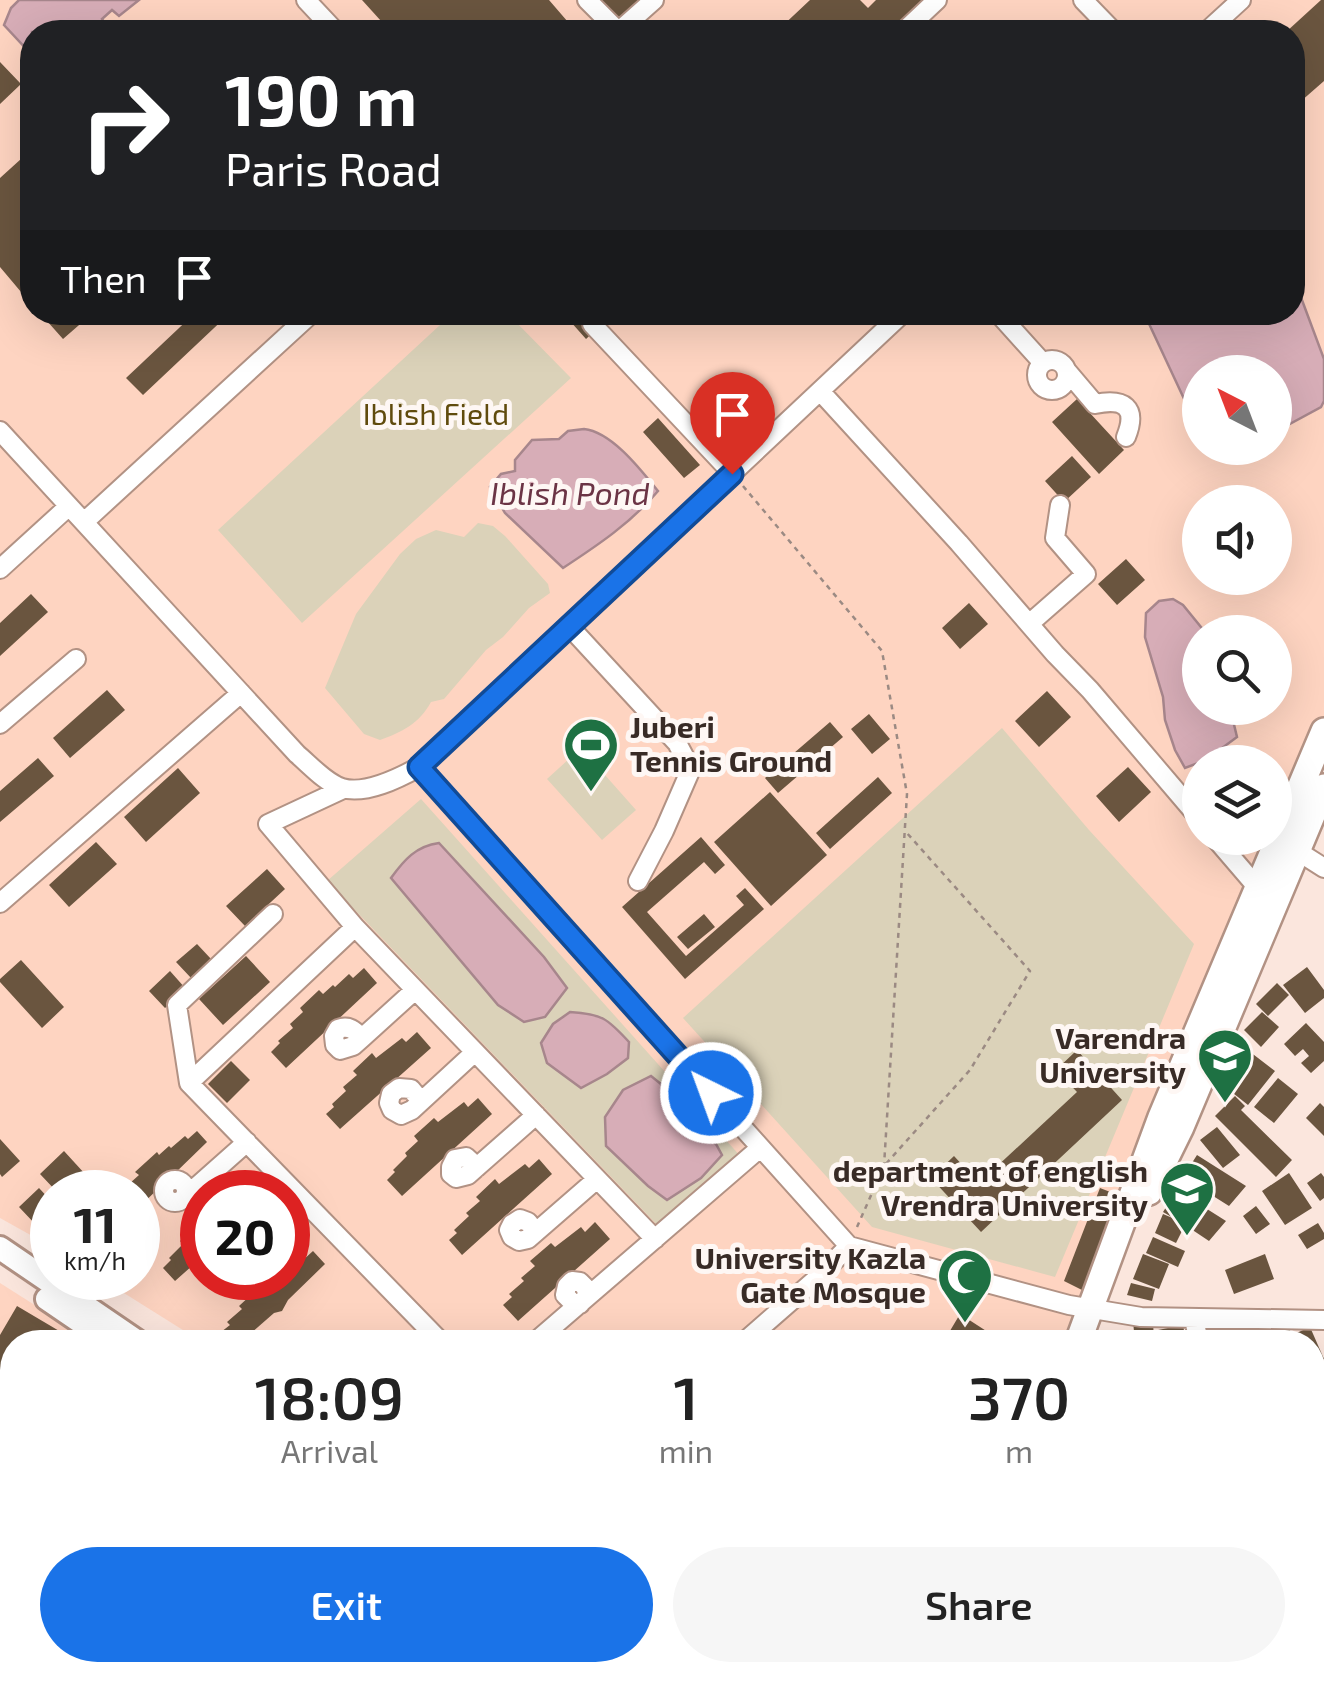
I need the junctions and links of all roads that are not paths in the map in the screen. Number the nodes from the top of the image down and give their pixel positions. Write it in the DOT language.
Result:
graph roads {
  1 [pos="306,0"];
  2 [pos="588,0"];
  3 [pos="654,0"];
  4 [pos="937,0"];
  5 [pos="1083,0"];
  6 [pos="1241,0"];
  7 [pos="325,20"];
  8 [pos="607,20"];
  9 [pos="632,20"];
  10 [pos="915,20"];
  11 [pos="1102,20"];
  12 [pos="1219,20"];
  13 [pos="299,325"];
  14 [pos="593,325"];
  15 [pos="890,325"];
  16 [pos="1008,325"];
  17 [pos="820,391"];
  18 [pos="1126,437"];
  19 [pos="3,441"];
  20 [pos="732,474"];
  21 [pos="1060,505"];
  22 [pos="69,506"];
  23 [pos="84,522"];
  24 [pos="0,569"];
  25 [pos="1029,624"];
  26 [pos="570,626"];
  27 [pos="76,659"];
  28 [pos="241,693"];
  29 [pos="0,724"];
  30 [pos="1324,731"];
  31 [pos="419,767"];
  32 [pos="1324,787"];
  33 [pos="343,789"];
  34 [pos="1182,798"];
  35 [pos="1292,832"];
  36 [pos="1292,839"];
  37 [pos="1292,848"];
  38 [pos="1230,855"];
  39 [pos="1281,855"];
  40 [pos="1284,855"];
  41 [pos="1324,868"];
  42 [pos="638,881"];
  43 [pos="1257,887"];
  44 [pos="2,898"];
  45 [pos="272,914"];
  46 [pos="355,928"];
  47 [pos="415,990"];
  48 [pos="362,1038"];
  49 [pos="475,1052"];
  50 [pos="190,1084"];
  51 [pos="421,1101"];
  52 [pos="536,1115"];
  53 [pos="246,1142"];
  54 [pos="760,1148"];
  55 [pos="477,1167"];
  56 [pos="216,1170"];
  57 [pos="597,1179"];
  58 [pos="536,1231"];
  59 [pos="654,1239"];
  60 [pos="849,1246"];
  61 [pos="0,1248"];
  62 [pos="0,1266"];
  63 [pos="1092,1308"];
  64 [pos="1194,1319"];
  65 [pos="1324,1320"];
  66 [pos="93,1330"];
  67 [pos="120,1330"];
  68 [pos="428,1330"];
  69 [pos="548,1330"];
  70 [pos="758,1330"];
  71 [pos="1083,1330"];
  72 [pos="1196,1330"];
  1 -- 7 [label="street"];
  2 -- 8 [label="street"];
  3 -- 9 [label="street"];
  4 -- 10 [label="street"];
  5 -- 11 [label="street"];
  6 -- 12 [label="street"];
  13 -- 23 [label="street"];
  14 -- 20 [label="street"];
  15 -- 17 [label="street"];
  16 -- 18 [label="street"];
  17 -- 20 [label="street"];
  17 -- 25 [label="street"];
  19 -- 22 [label="street"];
  20 -- 26 [label="street"];
  21 -- 25 [label="street"];
  22 -- 23 [label="street"];
  22 -- 24 [label="street"];
  23 -- 28 [label="street"];
  25 -- 34 [label="street"];
  26 -- 31 [label="street"];
  26 -- 42 [label="street"];
  27 -- 29 [label="street"];
  28 -- 33 [label="street"];
  28 -- 44 [label="street"];
  30 -- 35 [label="highway"];
  31 -- 33 [label="street"];
  31 -- 54 [label="street"];
  32 -- 36 [label="highway"];
  33 -- 46 [label="street"];
  37 -- 41 [label="street"];
  38 -- 43 [label="street"];
  39 -- 43 [label="highway"];
  40 -- 63 [label="highway"];
  43 -- 63 [label="highway"];
  45 -- 50 [label="street"];
  46 -- 47 [label="street"];
  46 -- 50 [label="street"];
  47 -- 48 [label="street"];
  47 -- 49 [label="street"];
  49 -- 51 [label="street"];
  49 -- 52 [label="street"];
  50 -- 53 [label="street"];
  52 -- 55 [label="street"];
  52 -- 57 [label="street"];
  53 -- 56 [label="street"];
  53 -- 68 [label="street"];
  54 -- 59 [label="street"];
  54 -- 60 [label="street"];
  57 -- 58 [label="street"];
  57 -- 59 [label="street"];
  59 -- 69 [label="street"];
  60 -- 63 [label="street"];
  60 -- 70 [label="street"];
  61 -- 67 [label="main road"];
  62 -- 66 [label="main road"];
  63 -- 64 [label="street"];
  63 -- 71 [label="highway"];
  64 -- 65 [label="street"];
  64 -- 72 [label="street"];
}
